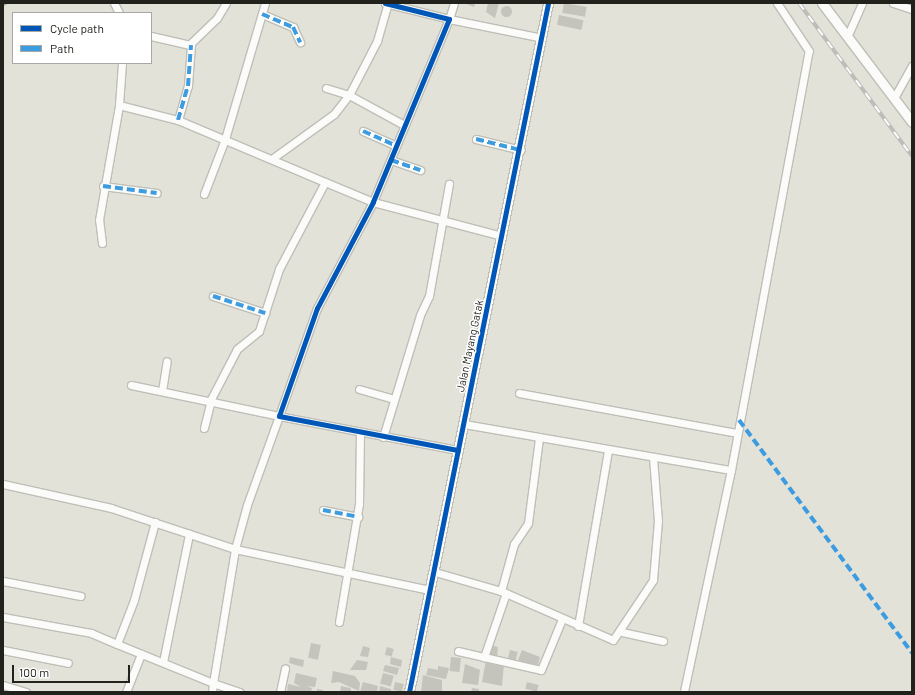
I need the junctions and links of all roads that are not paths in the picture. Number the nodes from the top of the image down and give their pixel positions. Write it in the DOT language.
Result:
graph roads {
  1 [pos="114,3"];
  2 [pos="226,3"];
  3 [pos="265,3"];
  4 [pos="387,3"];
  5 [pos="454,3"];
  6 [pos="548,3"];
  7 [pos="777,3"];
  8 [pos="822,3"];
  9 [pos="862,3"];
  10 [pos="893,3"];
  11 [pos="912,9"];
  12 [pos="118,12"];
  13 [pos="262,14"];
  14 [pos="449,19"];
  15 [pos="152,36"];
  16 [pos="847,37"];
  17 [pos="542,38"];
  18 [pos="300,42"];
  19 [pos="191,44"];
  20 [pos="122,64"];
  21 [pos="912,66"];
  22 [pos="326,88"];
  23 [pos="349,95"];
  24 [pos="894,98"];
  25 [pos="119,105"];
  26 [pos="178,120"];
  27 [pos="912,122"];
  28 [pos="404,125"];
  29 [pos="363,131"];
  30 [pos="225,139"];
  31 [pos="476,139"];
  32 [pos="396,146"];
  33 [pos="521,150"];
  34 [pos="271,157"];
  35 [pos="391,160"];
  36 [pos="420,170"];
  37 [pos="325,182"];
  38 [pos="449,184"];
  39 [pos="103,186"];
  40 [pos="157,193"];
  41 [pos="204,194"];
  42 [pos="372,202"];
  43 [pos="443,222"];
  44 [pos="502,236"];
  45 [pos="102,243"];
  46 [pos="213,296"];
  47 [pos="265,314"];
  48 [pos="167,361"];
  49 [pos="131,385"];
  50 [pos="360,389"];
  51 [pos="162,391"];
  52 [pos="519,393"];
  53 [pos="211,399"];
  54 [pos="393,399"];
  55 [pos="279,416"];
  56 [pos="464,424"];
  57 [pos="204,428"];
  58 [pos="360,432"];
  59 [pos="736,432"];
  60 [pos="383,437"];
  61 [pos="539,438"];
  62 [pos="458,450"];
  63 [pos="608,450"];
  64 [pos="653,457"];
  65 [pos="731,470"];
  66 [pos="3,484"];
  67 [pos="324,510"];
  68 [pos="358,518"];
  69 [pos="155,522"];
  70 [pos="189,534"];
  71 [pos="236,549"];
  72 [pos="435,572"];
  73 [pos="348,573"];
  74 [pos="3,581"];
  75 [pos="430,590"];
  76 [pos="504,592"];
  77 [pos="81,596"];
  78 [pos="3,617"];
  79 [pos="562,619"];
  80 [pos="339,622"];
  81 [pos="578,626"];
  82 [pos="622,632"];
  83 [pos="662,641"];
  84 [pos="117,644"];
  85 [pos="3,650"];
  86 [pos="458,651"];
  87 [pos="141,654"];
  88 [pos="484,657"];
  89 [pos="163,662"];
  90 [pos="68,663"];
  91 [pos="285,669"];
  92 [pos="213,683"];
  93 [pos="3,685"];
  94 [pos="26,692"];
  95 [pos="126,692"];
  96 [pos="212,692"];
  97 [pos="238,692"];
  98 [pos="280,692"];
  99 [pos="410,692"];
  100 [pos="684,692"];
  1 -- 12 [label="street"];
  2 -- 19 [label="street"];
  3 -- 13 [label="street"];
  4 -- 14 [label="street"];
  4 -- 23 [label="street"];
  5 -- 14 [label="street"];
  6 -- 17 [label="street, Jalan Mayang Gatak"];
  7 -- 59 [label="street"];
  8 -- 16 [label="street"];
  9 -- 16 [label="street"];
  10 -- 11 [label="street"];
  13 -- 18 [label="street"];
  13 -- 30 [label="street"];
  14 -- 17 [label="street"];
  14 -- 28 [label="street"];
  15 -- 19 [label="street"];
  16 -- 24 [label="street"];
  17 -- 33 [label="street, Jalan Mayang Gatak"];
  19 -- 26 [label="street"];
  20 -- 25 [label="street"];
  21 -- 24 [label="street"];
  22 -- 23 [label="street"];
  23 -- 28 [label="street"];
  23 -- 34 [label="street"];
  24 -- 27 [label="street"];
  25 -- 26 [label="street"];
  25 -- 39 [label="street"];
  26 -- 30 [label="street"];
  28 -- 32 [label="street"];
  29 -- 32 [label="street"];
  30 -- 34 [label="street"];
  30 -- 41 [label="street"];
  31 -- 33 [label="street"];
  32 -- 35 [label="street"];
  33 -- 44 [label="street, Jalan Mayang Gatak"];
  34 -- 37 [label="street"];
  35 -- 36 [label="street"];
  35 -- 42 [label="street"];
  37 -- 42 [label="street"];
  37 -- 47 [label="street"];
  38 -- 43 [label="street"];
  39 -- 40 [label="street"];
  39 -- 45 [label="street"];
  42 -- 43 [label="street"];
  42 -- 55 [label="street"];
  43 -- 44 [label="street"];
  43 -- 54 [label="street"];
  44 -- 56 [label="street, Jalan Mayang Gatak"];
  46 -- 47 [label="street"];
  47 -- 53 [label="street"];
  48 -- 51 [label="street"];
  49 -- 51 [label="street"];
  50 -- 54 [label="street"];
  51 -- 53 [label="street"];
  52 -- 59 [label="street"];
  53 -- 55 [label="street"];
  53 -- 57 [label="street"];
  54 -- 60 [label="street"];
  55 -- 58 [label="street"];
  55 -- 71 [label="street"];
  56 -- 61 [label="street"];
  56 -- 62 [label="street, Jalan Mayang Gatak"];
  58 -- 60 [label="street"];
  58 -- 68 [label="street"];
  59 -- 65 [label="street"];
  60 -- 62 [label="street"];
  61 -- 63 [label="street"];
  61 -- 76 [label="street"];
  62 -- 72 [label="street, Jalan Mayang Gatak"];
  63 -- 64 [label="street"];
  63 -- 81 [label="street"];
  64 -- 65 [label="street"];
  64 -- 82 [label="street"];
  65 -- 100 [label="street"];
  66 -- 69 [label="street"];
  67 -- 68 [label="street"];
  68 -- 73 [label="street"];
  69 -- 70 [label="street"];
  69 -- 84 [label="street"];
  70 -- 71 [label="street"];
  70 -- 89 [label="street"];
  71 -- 73 [label="street"];
  71 -- 92 [label="street"];
  72 -- 75 [label="street, Jalan Mayang Gatak"];
  72 -- 76 [label="street"];
  73 -- 75 [label="street"];
  73 -- 80 [label="street"];
  74 -- 77 [label="street"];
  75 -- 99 [label="street, Jalan Mayang Gatak"];
  76 -- 79 [label="street"];
  76 -- 88 [label="street"];
  78 -- 84 [label="street"];
  79 -- 81 [label="street"];
  79 -- 88 [label="street"];
  81 -- 82 [label="street"];
  82 -- 83 [label="street"];
  84 -- 87 [label="street"];
  85 -- 90 [label="street"];
  86 -- 88 [label="street"];
  87 -- 89 [label="street"];
  87 -- 95 [label="street"];
  89 -- 92 [label="street"];
  91 -- 98 [label="street"];
  92 -- 96 [label="street"];
  92 -- 97 [label="street"];
  93 -- 94 [label="street"];
}
